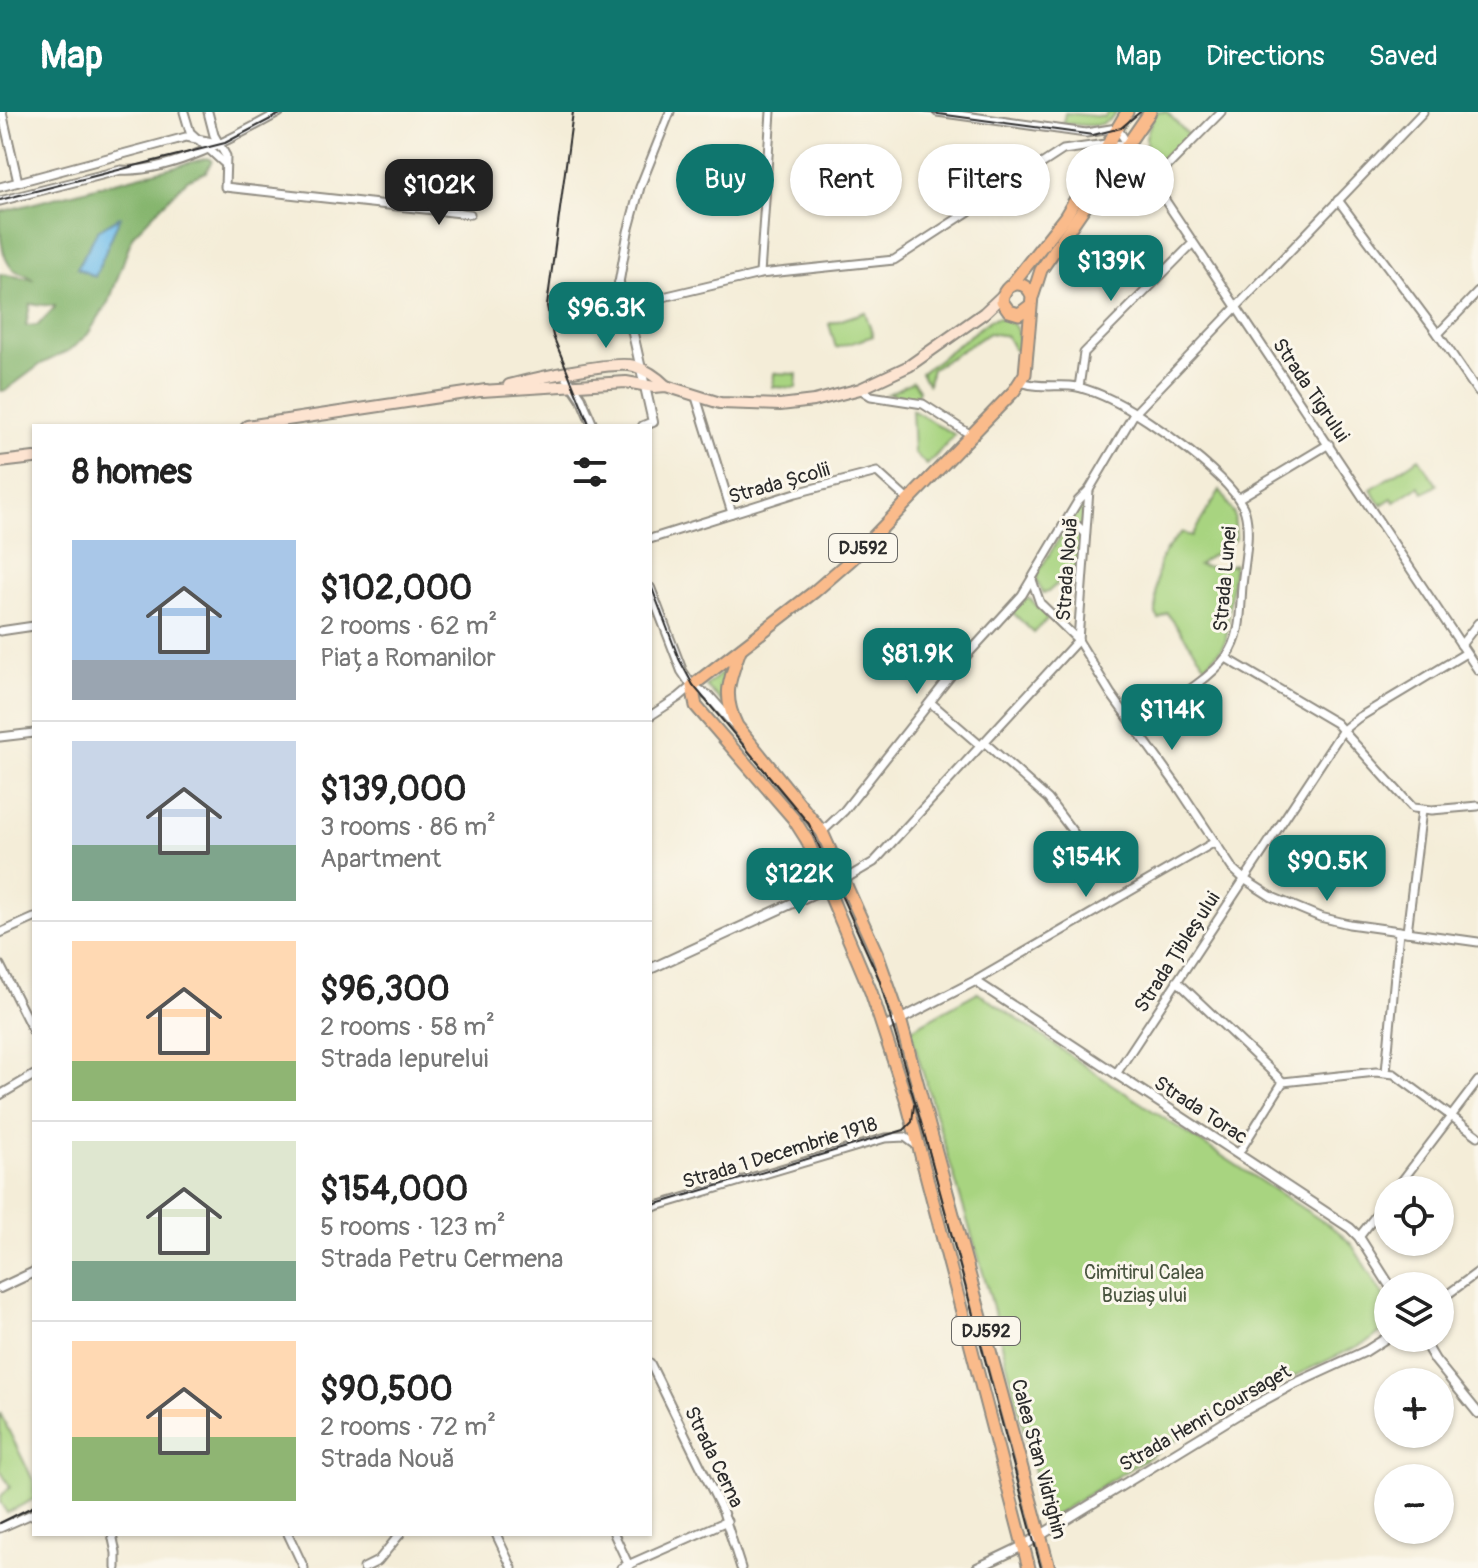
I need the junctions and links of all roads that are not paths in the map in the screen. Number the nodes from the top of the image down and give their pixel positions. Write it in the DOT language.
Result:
graph roads {
  1 [pos="2,112"];
  2 [pos="184,112"];
  3 [pos="208,112"];
  4 [pos="280,112"];
  5 [pos="670,112"];
  6 [pos="771,112"];
  7 [pos="937,112"];
  8 [pos="1127,112"];
  9 [pos="1150,112"];
  10 [pos="1221,112"];
  11 [pos="1423,112"];
  12 [pos="1117,128"];
  13 [pos="195,138"];
  14 [pos="232,138"];
  15 [pos="218,143"];
  16 [pos="1106,144"];
  17 [pos="1128,144"];
  18 [pos="1130,144"];
  19 [pos="208,150"];
  20 [pos="1066,150"];
  21 [pos="225,159"];
  22 [pos="1174,160"];
  23 [pos="18,182"];
  24 [pos="0,187"];
  25 [pos="1338,200"];
  26 [pos="0,201"];
  27 [pos="470,214"];
  28 [pos="1066,215"];
  29 [pos="1079,216"];
  30 [pos="1174,216"];
  31 [pos="1192,244"];
  32 [pos="760,274"];
  33 [pos="619,283"];
  34 [pos="1012,284"];
  35 [pos="1478,292"];
  36 [pos="1002,296"];
  37 [pos="1032,301"];
  38 [pos="625,306"];
  39 [pos="1235,308"];
  40 [pos="1012,312"];
  41 [pos="984,313"];
  42 [pos="1028,332"];
  43 [pos="1438,334"];
  44 [pos="642,369"];
  45 [pos="564,373"];
  46 [pos="626,382"];
  47 [pos="1021,382"];
  48 [pos="573,385"];
  49 [pos="645,385"];
  50 [pos="666,386"];
  51 [pos="1079,387"];
  52 [pos="860,389"];
  53 [pos="481,391"];
  54 [pos="1478,392"];
  55 [pos="696,397"];
  56 [pos="1134,414"];
  57 [pos="280,424"];
  58 [pos="592,424"];
  59 [pos="648,424"];
  60 [pos="971,435"];
  61 [pos="1329,444"];
  62 [pos="32,458"];
  63 [pos="0,462"];
  64 [pos="1089,490"];
  65 [pos="1239,498"];
  66 [pos="909,501"];
  67 [pos="732,513"];
  68 [pos="1062,526"];
  69 [pos="1085,533"];
  70 [pos="652,538"];
  71 [pos="1031,579"];
  72 [pos="652,593"];
  73 [pos="1022,595"];
  74 [pos="1036,597"];
  75 [pos="1478,623"];
  76 [pos="32,626"];
  77 [pos="0,631"];
  78 [pos="1078,640"];
  79 [pos="1464,649"];
  80 [pos="740,650"];
  81 [pos="1226,658"];
  82 [pos="1475,660"];
  83 [pos="1478,670"];
  84 [pos="692,686"];
  85 [pos="931,703"];
  86 [pos="652,715"];
  87 [pos="737,726"];
  88 [pos="1134,726"];
  89 [pos="1343,730"];
  90 [pos="32,733"];
  91 [pos="0,737"];
  92 [pos="982,744"];
  93 [pos="1478,806"];
  94 [pos="1422,810"];
  95 [pos="822,832"];
  96 [pos="1213,843"];
  97 [pos="1086,849"];
  98 [pos="845,879"];
  99 [pos="1244,879"];
  100 [pos="827,886"];
  101 [pos="32,919"];
  102 [pos="1403,932"];
  103 [pos="0,933"];
  104 [pos="1478,942"];
  105 [pos="0,965"];
  106 [pos="652,968"];
  107 [pos="975,981"];
  108 [pos="1177,981"];
  109 [pos="900,1019"];
  110 [pos="884,1028"];
  111 [pos="32,1029"];
  112 [pos="1386,1072"];
  113 [pos="1116,1074"];
  114 [pos="32,1076"];
  115 [pos="1478,1081"];
  116 [pos="1283,1082"];
  117 [pos="0,1095"];
  118 [pos="1452,1116"];
  119 [pos="1478,1136"];
  120 [pos="917,1146"];
  121 [pos="1238,1154"];
  122 [pos="1406,1176"];
  123 [pos="652,1207"];
  124 [pos="1374,1218"];
  125 [pos="1359,1237"];
  126 [pos="1381,1272"];
  127 [pos="1478,1272"];
  128 [pos="32,1273"];
  129 [pos="0,1288"];
  130 [pos="1454,1290"];
  131 [pos="1374,1346"];
  132 [pos="1430,1352"];
  133 [pos="652,1367"];
  134 [pos="1478,1413"];
  135 [pos="32,1514"];
  136 [pos="727,1521"];
  137 [pos="0,1528"];
  138 [pos="1041,1533"];
  139 [pos="112,1536"];
  140 [pos="289,1536"];
  141 [pos="398,1536"];
  142 [pos="497,1536"];
  143 [pos="615,1536"];
  144 [pos="1023,1546"];
  145 [pos="627,1567"];
  146 [pos="116,1568"];
  147 [pos="304,1568"];
  148 [pos="364,1568"];
  149 [pos="512,1568"];
  150 [pos="741,1568"];
  151 [pos="977,1568"];
  152 [pos="1029,1568"];
  153 [pos="1049,1568"];
  1 -- 23 [label="street"];
  2 -- 13 [label="street"];
  3 -- 15 [label="street"];
  4 -- 14 [label="street"];
  5 -- 33 [label="street"];
  6 -- 32 [label="street"];
  7 -- 12 [label="street"];
  8 -- 12 [label="main road"];
  9 -- 18 [label="main road"];
  10 -- 22 [label="street"];
  11 -- 25 [label="street"];
  12 -- 16 [label="main road"];
  12 -- 17 [label="street, Strada Tigrului"];
  13 -- 15 [label="street"];
  13 -- 19 [label="street"];
  13 -- 23 [label="street"];
  14 -- 15 [label="street"];
  14 -- 21 [label="street"];
  15 -- 19 [label="street"];
  15 -- 21 [label="street"];
  19 -- 21 [label="street"];
  19 -- 26 [label="street"];
  20 -- 32 [label="street"];
  21 -- 27 [label="street"];
  23 -- 24 [label="street"];
  25 -- 39 [label="street"];
  25 -- 43 [label="street"];
  28 -- 34 [label="main road"];
  29 -- 37 [label="main road"];
  30 -- 31 [label="street, Strada Tigrului"];
  31 -- 39 [label="street, Strada Tigrului"];
  31 -- 51 [label="street"];
  32 -- 38 [label="street"];
  33 -- 38 [label="street"];
  34 -- 36 [label="main road"];
  34 -- 37 [label="main road"];
  35 -- 43 [label="street"];
  36 -- 40 [label="main road"];
  36 -- 41 [label="main road"];
  37 -- 40 [label="main road"];
  37 -- 42 [label="main road"];
  38 -- 44 [label="street"];
  39 -- 56 [label="street"];
  39 -- 61 [label="street, Strada Tigrului"];
  40 -- 41 [label="main road"];
  40 -- 42 [label="main road"];
  41 -- 52 [label="main road"];
  42 -- 47 [label="main road"];
  43 -- 54 [label="street"];
  44 -- 45 [label="main road"];
  44 -- 46 [label="street"];
  44 -- 49 [label="street"];
  44 -- 50 [label="main road"];
  45 -- 48 [label="street"];
  45 -- 53 [label="main road"];
  46 -- 48 [label="main road"];
  46 -- 49 [label="main road"];
  47 -- 51 [label="street, Strada Lunei"];
  47 -- 60 [label="main road, DJ592"];
  48 -- 53 [label="main road"];
  48 -- 58 [label="street"];
  49 -- 50 [label="main road"];
  49 -- 59 [label="street"];
  50 -- 55 [label="main road"];
  51 -- 56 [label="street, Strada Lunei"];
  52 -- 55 [label="main road"];
  52 -- 60 [label="street"];
  53 -- 57 [label="main road"];
  55 -- 67 [label="street"];
  56 -- 64 [label="street"];
  56 -- 65 [label="street, Strada Lunei"];
  60 -- 66 [label="main road, DJ592"];
  61 -- 65 [label="street"];
  61 -- 79 [label="street, Strada Tigrului"];
  62 -- 63 [label="main road"];
  64 -- 68 [label="street"];
  64 -- 69 [label="street, Strada Nouă"];
  65 -- 81 [label="street, Strada Lunei"];
  66 -- 67 [label="street, Strada Școlii"];
  66 -- 80 [label="main road, DJ592"];
  67 -- 70 [label="street, Strada Școlii"];
  68 -- 69 [label="street"];
  68 -- 71 [label="street"];
  69 -- 78 [label="street, Strada Nouă"];
  71 -- 73 [label="street"];
  71 -- 74 [label="street"];
  72 -- 84 [label="street"];
  73 -- 74 [label="street"];
  73 -- 85 [label="street"];
  74 -- 78 [label="street"];
  75 -- 79 [label="street"];
  76 -- 77 [label="street"];
  78 -- 88 [label="street, Strada Nouă"];
  78 -- 92 [label="street"];
  79 -- 82 [label="street, Strada Tigrului"];
  79 -- 89 [label="street, Strada Țibleșului"];
  80 -- 84 [label="main road, DJ592"];
  80 -- 87 [label="main road, DJ592"];
  81 -- 88 [label="street, Strada Lunei"];
  81 -- 89 [label="street"];
  82 -- 83 [label="street, Strada Tigrului"];
  84 -- 86 [label="street"];
  84 -- 87 [label="street"];
  84 -- 100 [label="main road, DJ592"];
  85 -- 92 [label="street"];
  85 -- 95 [label="street"];
  87 -- 95 [label="main road, DJ592"];
  88 -- 96 [label="street, Strada Nouă"];
  89 -- 94 [label="street"];
  89 -- 99 [label="street, Strada Țibleșului"];
  90 -- 91 [label="street"];
  92 -- 97 [label="street"];
  92 -- 98 [label="street"];
  93 -- 94 [label="street"];
  94 -- 102 [label="street"];
  95 -- 98 [label="main road, DJ592"];
  96 -- 99 [label="street, Strada Nouă"];
  96 -- 107 [label="street"];
  98 -- 100 [label="street"];
  98 -- 109 [label="main road, DJ592"];
  99 -- 102 [label="street, Strada Nouă"];
  99 -- 108 [label="street, Strada Țibleșului"];
  100 -- 106 [label="street"];
  100 -- 110 [label="main road, DJ592"];
  101 -- 103 [label="street"];
  102 -- 104 [label="street, Strada Nouă"];
  102 -- 112 [label="street"];
  105 -- 111 [label="street"];
  107 -- 109 [label="street"];
  107 -- 113 [label="street, Strada Torac"];
  108 -- 113 [label="street, Strada Țibleșului"];
  108 -- 116 [label="street"];
  109 -- 110 [label="street"];
  109 -- 138 [label="main road, Calea Stan Vidrighin / DJ592"];
  110 -- 120 [label="main road, DJ592"];
  112 -- 116 [label="street"];
  112 -- 118 [label="street"];
  113 -- 121 [label="street, Strada Torac"];
  114 -- 117 [label="street"];
  115 -- 118 [label="street"];
  116 -- 121 [label="street"];
  118 -- 119 [label="street"];
  118 -- 122 [label="street"];
  120 -- 123 [label="street, Strada 1 Decembrie 1918"];
  120 -- 144 [label="main road, Calea Stan Vidrighin / DJ592"];
  121 -- 125 [label="street, Strada Torac"];
  124 -- 125 [label="street"];
  125 -- 126 [label="street, Strada Torac"];
  127 -- 130 [label="street"];
  128 -- 129 [label="street"];
  131 -- 138 [label="street, Strada Henri Coursaget"];
  132 -- 134 [label="street"];
  133 -- 136 [label="street, Strada Cerna"];
  135 -- 137 [label="street"];
  136 -- 145 [label="street"];
  136 -- 150 [label="street, Strada Cerna"];
  138 -- 144 [label="street, Strada Henri Coursaget"];
  138 -- 153 [label="main road, Calea Stan Vidrighin / DJ592"];
  139 -- 146 [label="street"];
  140 -- 147 [label="street"];
  141 -- 148 [label="street"];
  142 -- 149 [label="street"];
  143 -- 145 [label="street"];
  144 -- 151 [label="street, Strada Henri Coursaget"];
  144 -- 152 [label="main road, Calea Stan Vidrighin / DJ592"];
}
